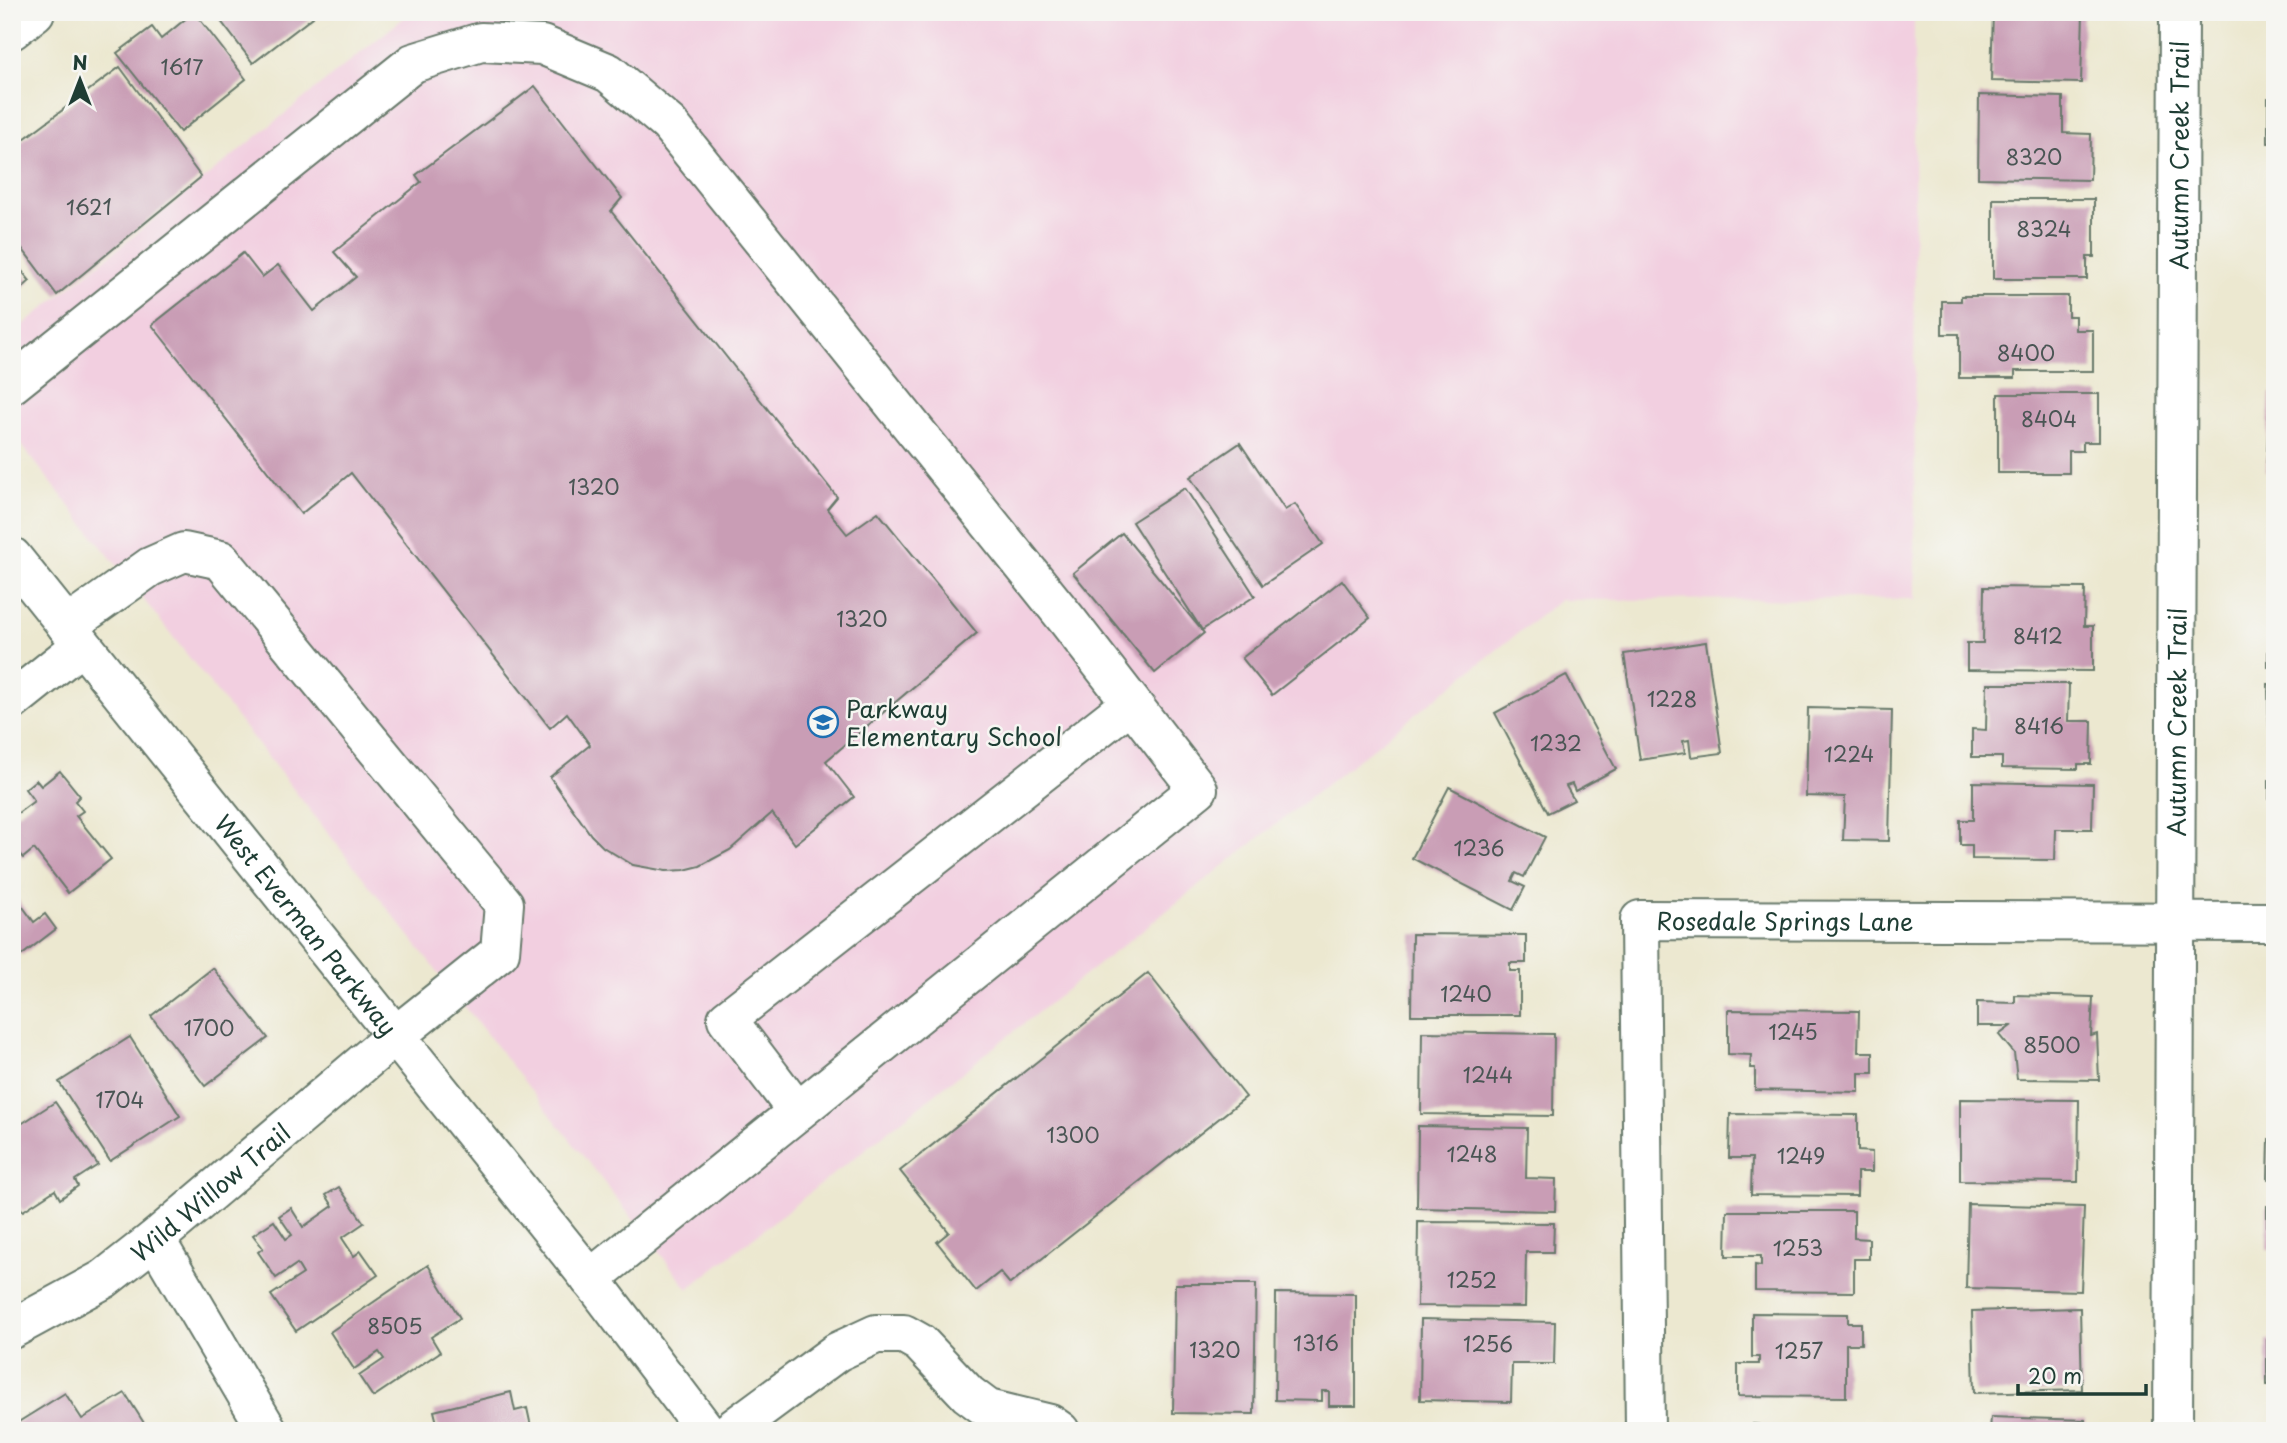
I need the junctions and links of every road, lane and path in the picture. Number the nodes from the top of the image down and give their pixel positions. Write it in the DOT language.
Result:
graph roads {
  1 [pos="35,12"];
  2 [pos="2179,12"];
  3 [pos="12,30"];
  4 [pos="12,384"];
  5 [pos="12,557"];
  6 [pos="74,635"];
  7 [pos="12,701"];
  8 [pos="1131,703"];
  9 [pos="2175,922"];
  10 [pos="2275,922"];
  11 [pos="395,1036"];
  12 [pos="797,1111"];
  13 [pos="155,1239"];
  14 [pos="595,1285"];
  15 [pos="12,1329"];
  16 [pos="268,1431"];
  17 [pos="706,1431"];
  18 [pos="730,1431"];
  19 [pos="1060,1431"];
  20 [pos="1645,1431"];
  21 [pos="2173,1431"];
  1 -- 3 [label="street"];
  2 -- 9 [label="street, Autumn Creek Trail"];
  4 -- 8 [label="street"];
  5 -- 6 [label="street, West Everman Parkway"];
  6 -- 7 [label="street, Wild Willow Trail"];
  6 -- 11 [label="street, West Everman Parkway"];
  6 -- 11 [label="street, Wild Willow Trail"];
  8 -- 12 [label="street"];
  8 -- 12 [label="street"];
  9 -- 10 [label="street, Rosedale Springs Lane"];
  9 -- 20 [label="street, Rosedale Springs Lane"];
  9 -- 21 [label="street, Autumn Creek Trail"];
  11 -- 13 [label="street, Wild Willow Trail"];
  11 -- 14 [label="street, West Everman Parkway"];
  12 -- 14 [label="street"];
  13 -- 15 [label="street, Wild Willow Trail"];
  13 -- 16 [label="street"];
  14 -- 17 [label="street, West Everman Parkway"];
  18 -- 19 [label="street"];
}
